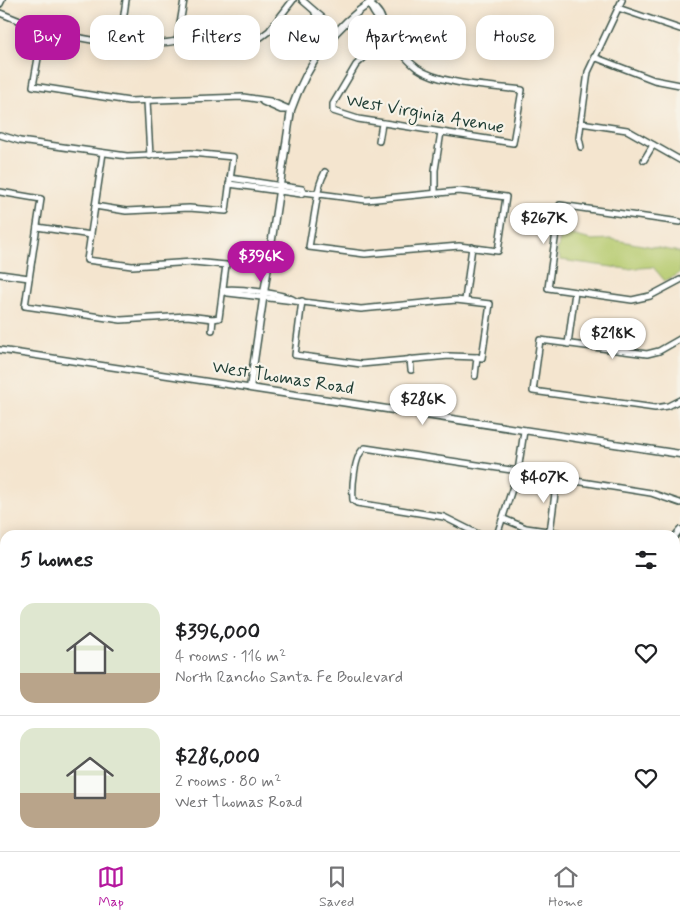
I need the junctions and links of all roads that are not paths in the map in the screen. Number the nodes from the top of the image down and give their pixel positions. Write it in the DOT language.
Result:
graph roads {
  1 [pos="2,0"];
  2 [pos="126,0"];
  3 [pos="184,0"];
  4 [pos="293,0"];
  5 [pos="302,0"];
  6 [pos="622,0"];
  7 [pos="372,2"];
  8 [pos="0,4"];
  9 [pos="618,8"];
  10 [pos="0,13"];
  11 [pos="124,15"];
  12 [pos="182,15"];
  13 [pos="316,15"];
  14 [pos="376,15"];
  15 [pos="15,19"];
  16 [pos="680,29"];
  17 [pos="338,30"];
  18 [pos="260,37"];
  19 [pos="594,57"];
  20 [pos="38,60"];
  21 [pos="315,60"];
  22 [pos="362,60"];
  23 [pos="408,60"];
  24 [pos="680,85"];
  25 [pos="147,101"];
  26 [pos="291,110"];
  27 [pos="581,123"];
  28 [pos="382,124"];
  29 [pos="441,132"];
  30 [pos="0,135"];
  31 [pos="379,140"];
  32 [pos="653,145"];
  33 [pos="581,147"];
  34 [pos="103,153"];
  35 [pos="150,156"];
  36 [pos="644,160"];
  37 [pos="680,160"];
  38 [pos="325,172"];
  39 [pos="230,181"];
  40 [pos="278,188"];
  41 [pos="0,192"];
  42 [pos="435,193"];
  43 [pos="318,194"];
  44 [pos="95,206"];
  45 [pos="680,222"];
  46 [pos="37,227"];
  47 [pos="91,235"];
  48 [pos="472,248"];
  49 [pos="0,274"];
  50 [pos="29,278"];
  51 [pos="680,280"];
  52 [pos="223,290"];
  53 [pos="575,292"];
  54 [pos="263,296"];
  55 [pos="465,300"];
  56 [pos="302,301"];
  57 [pos="213,319"];
  58 [pos="212,330"];
  59 [pos="680,339"];
  60 [pos="568,344"];
  61 [pos="0,350"];
  62 [pos="477,357"];
  63 [pos="410,359"];
  64 [pos="411,370"];
  65 [pos="475,376"];
  66 [pos="250,388"];
  67 [pos="680,400"];
  68 [pos="524,431"];
  69 [pos="680,454"];
  70 [pos="518,471"];
  71 [pos="680,503"];
  72 [pos="504,520"];
  73 [pos="470,530"];
  74 [pos="499,530"];
  75 [pos="538,530"];
  76 [pos="550,530"];
  1 -- 8 [label="street"];
  2 -- 11 [label="street"];
  3 -- 12 [label="street"];
  4 -- 18 [label="street"];
  5 -- 13 [label="street"];
  6 -- 9 [label="street"];
  7 -- 14 [label="street"];
  7 -- 17 [label="street"];
  9 -- 16 [label="street"];
  9 -- 19 [label="street"];
  10 -- 15 [label="street"];
  19 -- 24 [label="street"];
  19 -- 27 [label="street"];
  20 -- 25 [label="street"];
  21 -- 26 [label="street"];
  22 -- 28 [label="street, West Virginia Avenue"];
  23 -- 29 [label="street, West Virginia Avenue"];
  25 -- 26 [label="street"];
  25 -- 35 [label="street"];
  26 -- 40 [label="street"];
  27 -- 32 [label="street"];
  27 -- 33 [label="street"];
  28 -- 29 [label="street, West Virginia Avenue"];
  28 -- 31 [label="street"];
  29 -- 42 [label="street"];
  30 -- 34 [label="street"];
  32 -- 36 [label="street"];
  32 -- 37 [label="street"];
  34 -- 35 [label="street"];
  34 -- 44 [label="street"];
  35 -- 39 [label="street"];
  38 -- 43 [label="street"];
  39 -- 40 [label="street"];
  39 -- 44 [label="street"];
  40 -- 43 [label="street"];
  40 -- 54 [label="street"];
  41 -- 46 [label="street"];
  42 -- 43 [label="street"];
  42 -- 48 [label="street"];
  43 -- 48 [label="street"];
  44 -- 47 [label="street"];
  45 -- 53 [label="street"];
  46 -- 47 [label="street"];
  46 -- 50 [label="street"];
  47 -- 52 [label="street"];
  48 -- 55 [label="street"];
  49 -- 50 [label="street"];
  50 -- 57 [label="street"];
  51 -- 53 [label="street"];
  52 -- 54 [label="street"];
  52 -- 57 [label="street"];
  53 -- 60 [label="street"];
  54 -- 56 [label="street"];
  54 -- 66 [label="street"];
  55 -- 56 [label="street"];
  55 -- 62 [label="street"];
  56 -- 63 [label="street"];
  57 -- 58 [label="street"];
  59 -- 60 [label="street"];
  60 -- 67 [label="street"];
  61 -- 66 [label="street, West Thomas Road"];
  62 -- 63 [label="street"];
  62 -- 65 [label="street"];
  63 -- 64 [label="street"];
  66 -- 68 [label="street, West Thomas Road"];
  68 -- 69 [label="street, West Thomas Road"];
  68 -- 70 [label="street"];
  70 -- 72 [label="street"];
  70 -- 73 [label="street"];
  71 -- 76 [label="street"];
  72 -- 74 [label="street"];
  72 -- 75 [label="street"];
}
